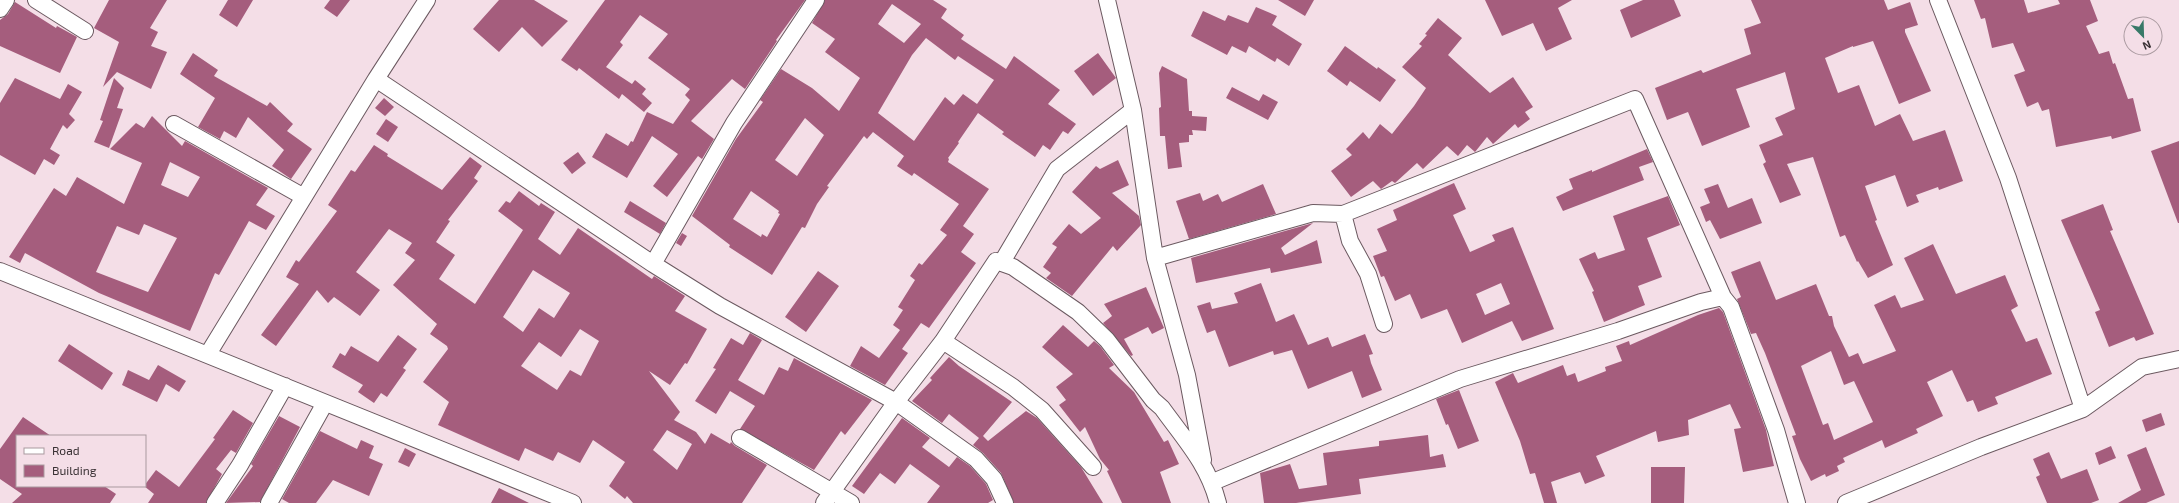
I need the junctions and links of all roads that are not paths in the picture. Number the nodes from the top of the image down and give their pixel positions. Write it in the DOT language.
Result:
graph roads {
  1 [pos="6,0"];
  2 [pos="36,0"];
  3 [pos="427,0"];
  4 [pos="816,0"];
  5 [pos="1107,0"];
  6 [pos="1938,0"];
  7 [pos="0,9"];
  8 [pos="85,31"];
  9 [pos="376,79"];
  10 [pos="1133,110"];
  11 [pos="174,124"];
  12 [pos="304,197"];
  13 [pos="1343,214"];
  14 [pos="1155,258"];
  15 [pos="1002,262"];
  16 [pos="653,264"];
  17 [pos="0,271"];
  18 [pos="1723,297"];
  19 [pos="1384,324"];
  20 [pos="943,341"];
  21 [pos="208,354"];
  22 [pos="2179,359"];
  23 [pos="286,386"];
  24 [pos="896,402"];
  25 [pos="325,403"];
  26 [pos="2083,409"];
  27 [pos="740,438"];
  28 [pos="1204,466"];
  29 [pos="1093,467"];
  30 [pos="1212,482"];
  31 [pos="829,497"];
  32 [pos="562,501"];
  33 [pos="1852,502"];
  34 [pos="215,503"];
  35 [pos="269,503"];
  36 [pos="851,503"];
  37 [pos="1005,503"];
  38 [pos="1218,503"];
  39 [pos="1796,503"];
  1 -- 7 [label="street"];
  2 -- 8 [label="street"];
  3 -- 9 [label="street"];
  4 -- 16 [label="street"];
  5 -- 10 [label="street"];
  6 -- 26 [label="street"];
  9 -- 12 [label="street"];
  9 -- 16 [label="street"];
  10 -- 14 [label="street"];
  10 -- 15 [label="street"];
  11 -- 12 [label="street"];
  12 -- 21 [label="street"];
  13 -- 14 [label="street"];
  13 -- 18 [label="street"];
  13 -- 19 [label="street"];
  14 -- 28 [label="street"];
  15 -- 20 [label="street"];
  15 -- 28 [label="street"];
  16 -- 24 [label="street"];
  17 -- 21 [label="street"];
  18 -- 30 [label="street"];
  18 -- 39 [label="street"];
  20 -- 24 [label="street"];
  20 -- 29 [label="street"];
  21 -- 23 [label="street"];
  22 -- 26 [label="street"];
  23 -- 25 [label="street"];
  23 -- 34 [label="street"];
  24 -- 31 [label="street"];
  24 -- 37 [label="street"];
  25 -- 32 [label="street"];
  25 -- 35 [label="street"];
  26 -- 33 [label="street"];
  27 -- 31 [label="street"];
  28 -- 30 [label="street"];
  30 -- 38 [label="street"];
  31 -- 36 [label="street"];
}
